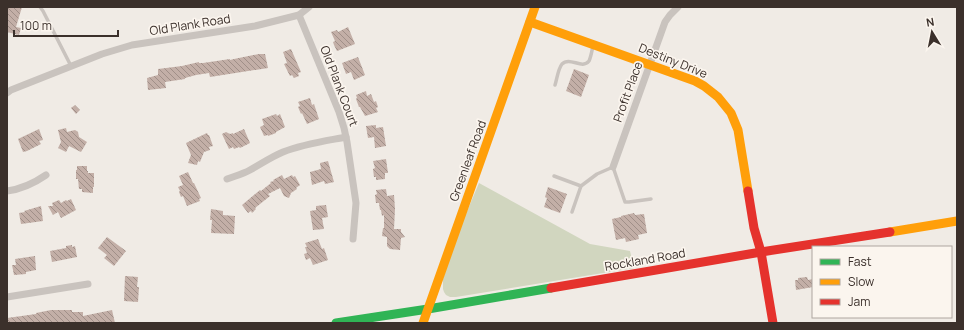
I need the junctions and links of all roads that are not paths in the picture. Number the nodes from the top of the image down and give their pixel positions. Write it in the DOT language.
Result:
graph roads {
  1 [pos="40,7"];
  2 [pos="310,7"];
  3 [pos="535,7"];
  4 [pos="678,7"];
  5 [pos="299,15"];
  6 [pos="530,22"];
  7 [pos="593,44"];
  8 [pos="650,64"];
  9 [pos="71,66"];
  10 [pos="555,85"];
  11 [pos="7,93"];
  12 [pos="346,137"];
  13 [pos="613,167"];
  14 [pos="46,175"];
  15 [pos="554,176"];
  16 [pos="227,179"];
  17 [pos="581,186"];
  18 [pos="7,191"];
  19 [pos="651,198"];
  20 [pos="572,212"];
  21 [pos="957,221"];
  22 [pos="353,239"];
  23 [pos="761,252"];
  24 [pos="88,284"];
  25 [pos="7,297"];
  26 [pos="428,309"];
  27 [pos="336,323"];
  28 [pos="423,323"];
  29 [pos="773,323"];
  1 -- 9 [label="lane"];
  2 -- 5 [label="street, Old Plank Road"];
  3 -- 6 [label="street, Greenleaf Road"];
  4 -- 8 [label="street, Profit Place"];
  5 -- 9 [label="street, Old Plank Road"];
  5 -- 12 [label="street, Old Plank Court"];
  6 -- 7 [label="street, Destiny Drive"];
  6 -- 26 [label="street, Greenleaf Road"];
  7 -- 8 [label="street, Destiny Drive"];
  7 -- 10 [label="lane"];
  8 -- 13 [label="street, Profit Place"];
  8 -- 23 [label="street, Destiny Drive"];
  9 -- 11 [label="street, Old Plank Road"];
  12 -- 16 [label="street"];
  12 -- 22 [label="street, Old Plank Court"];
  13 -- 17 [label="lane"];
  13 -- 19 [label="lane"];
  14 -- 18 [label="street"];
  15 -- 17 [label="lane"];
  17 -- 20 [label="lane"];
  21 -- 23 [label="street, Rockland Road"];
  23 -- 26 [label="street, Rockland Road"];
  23 -- 29 [label="street, Destiny Drive"];
  24 -- 25 [label="street"];
  26 -- 27 [label="street, Rockland Road"];
  26 -- 28 [label="street, Greenleaf Road"];
}
